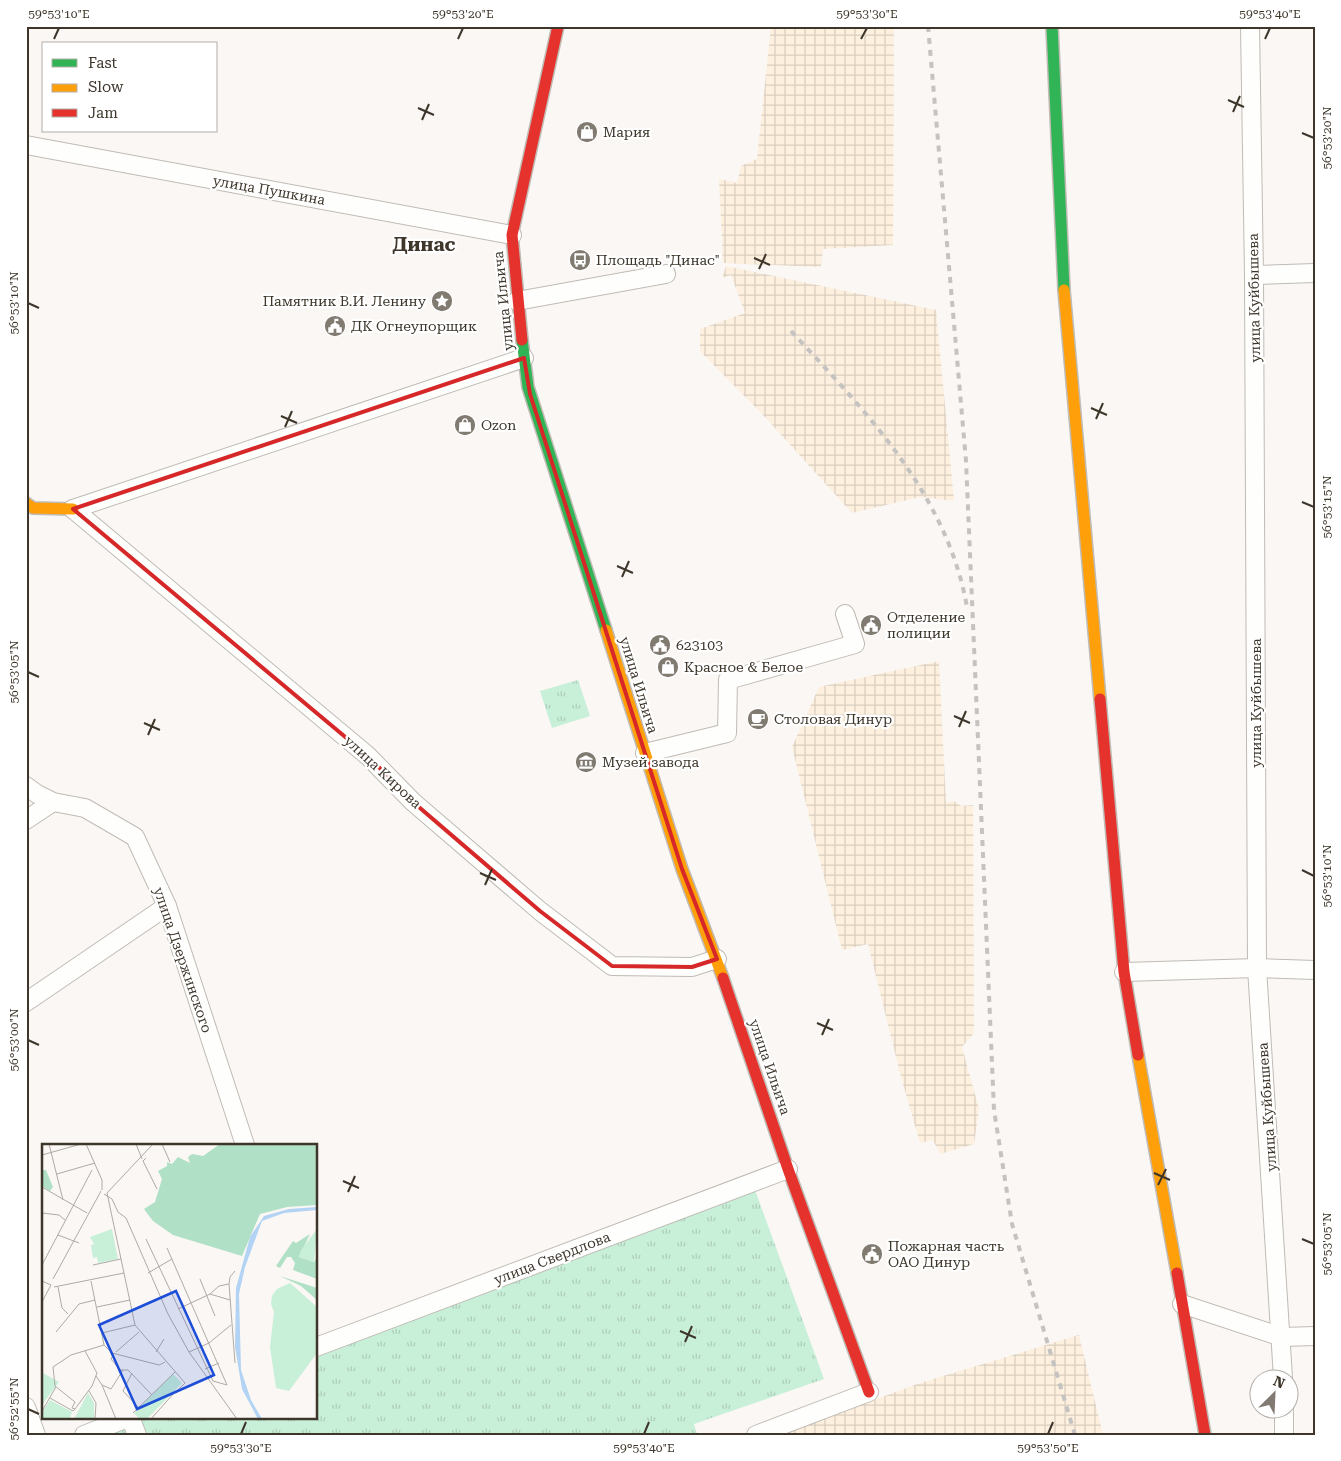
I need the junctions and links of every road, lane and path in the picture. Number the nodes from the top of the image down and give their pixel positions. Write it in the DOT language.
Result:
graph roads {
  1 [pos="558,26"];
  2 [pos="1052,26"];
  3 [pos="1250,26"];
  4 [pos="26,145"];
  5 [pos="512,235"];
  6 [pos="1315,273"];
  7 [pos="666,274"];
  8 [pos="1254,275"];
  9 [pos="517,301"];
  10 [pos="524,358"];
  11 [pos="28,507"];
  12 [pos="73,509"];
  13 [pos="845,614"];
  14 [pos="645,753"];
  15 [pos="26,786"];
  16 [pos="53,802"];
  17 [pos="26,820"];
  18 [pos="167,906"];
  19 [pos="717,959"];
  20 [pos="1257,968"];
  21 [pos="1315,970"];
  22 [pos="1124,972"];
  23 [pos="26,1002"];
  24 [pos="245,1144"];
  25 [pos="788,1169"];
  26 [pos="1182,1304"];
  27 [pos="1315,1336"];
  28 [pos="1282,1337"];
  29 [pos="318,1346"];
  30 [pos="1283,1368"];
  31 [pos="869,1392"];
  32 [pos="26,1407"];
  33 [pos="127,1418"];
  34 [pos="130,1418"];
  35 [pos="1284,1418"];
  36 [pos="36,1435"];
  37 [pos="84,1435"];
  38 [pos="137,1435"];
  39 [pos="756,1435"];
  40 [pos="1205,1435"];
  41 [pos="1284,1435"];
  1 -- 5 [label="street, улица Ильича"];
  2 -- 22 [label="street"];
  3 -- 8 [label="street, улица Куйбышева"];
  4 -- 5 [label="street, улица Пушкина"];
  5 -- 9 [label="street, улица Ильича"];
  6 -- 8 [label="street"];
  7 -- 9 [label="street"];
  8 -- 20 [label="street, улица Куйбышева"];
  9 -- 10 [label="street, улица Ильича"];
  10 -- 12 [label="street"];
  10 -- 14 [label="street, улица Ильича"];
  11 -- 12 [label="street"];
  12 -- 19 [label="street, улица Кирова"];
  13 -- 14 [label="street"];
  14 -- 19 [label="street, улица Ильича"];
  15 -- 16 [label="street, улица Дзержинского"];
  16 -- 17 [label="street"];
  16 -- 18 [label="street, улица Дзержинского"];
  18 -- 23 [label="street"];
  18 -- 24 [label="street, улица Дзержинского"];
  19 -- 25 [label="street, улица Ильича"];
  20 -- 21 [label="street"];
  20 -- 22 [label="street"];
  20 -- 28 [label="street, улица Куйбышева"];
  22 -- 26 [label="street"];
  25 -- 29 [label="street, улица Свердлова"];
  25 -- 31 [label="street, улица Ильича"];
  26 -- 28 [label="street"];
  26 -- 40 [label="street"];
  27 -- 28 [label="street"];
  28 -- 30 [label="street, улица Куйбышева"];
  31 -- 39 [label="street"];
  32 -- 36 [label="street"];
  33 -- 37 [label="street"];
  34 -- 38 [label="street"];
  35 -- 41 [label="street"];
}
